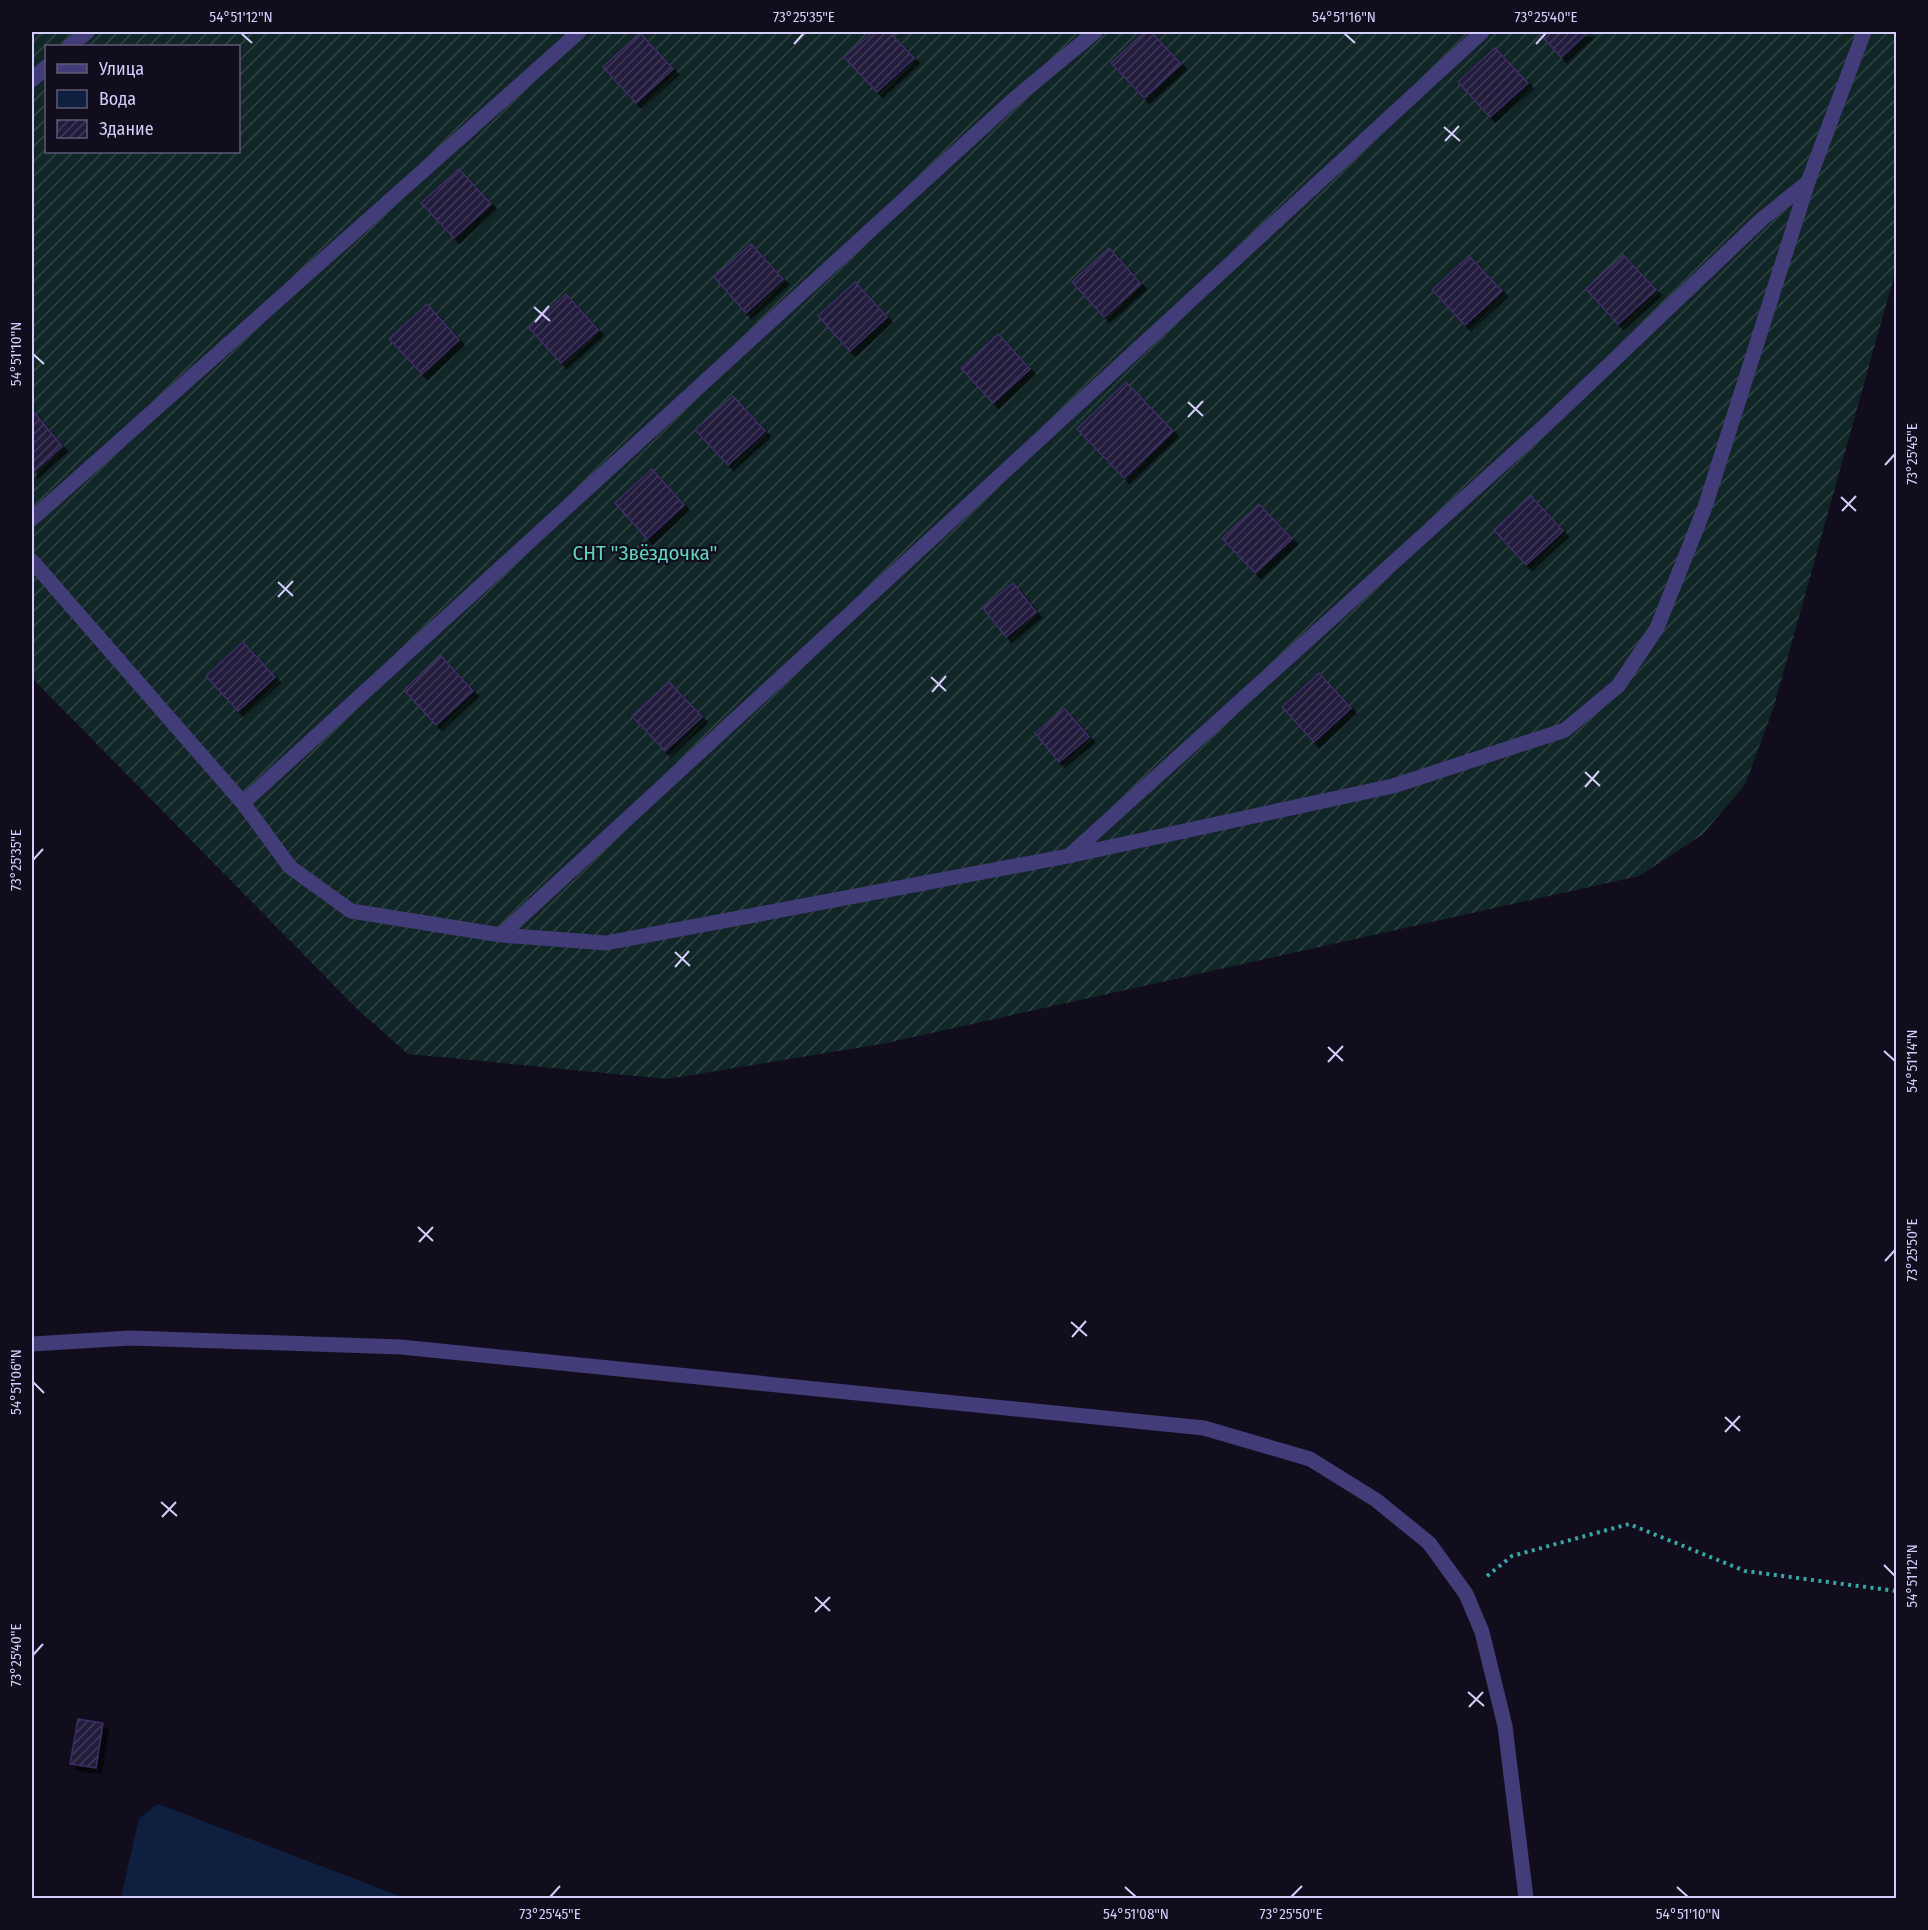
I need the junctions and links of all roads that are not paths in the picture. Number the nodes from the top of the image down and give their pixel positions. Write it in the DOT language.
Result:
graph roads {
  1 [pos="87,32"];
  2 [pos="579,32"];
  3 [pos="1095,32"];
  4 [pos="1482,32"];
  5 [pos="1864,32"];
  6 [pos="71,45"];
  7 [pos="45,68"];
  8 [pos="32,80"];
  9 [pos="1808,182"];
  10 [pos="32,519"];
  11 [pos="32,561"];
  12 [pos="243,803"];
  13 [pos="1068,856"];
  14 [pos="501,934"];
  15 [pos="32,1344"];
  16 [pos="1526,1899"];
  1 -- 6 [label="street"];
  2 -- 10 [label="street"];
  3 -- 12 [label="street"];
  4 -- 14 [label="street"];
  5 -- 9 [label="street"];
  7 -- 8 [label="street"];
  9 -- 13 [label="street"];
  9 -- 13 [label="street"];
  11 -- 12 [label="street"];
  12 -- 14 [label="street"];
  13 -- 14 [label="street"];
  15 -- 16 [label="street"];
}
